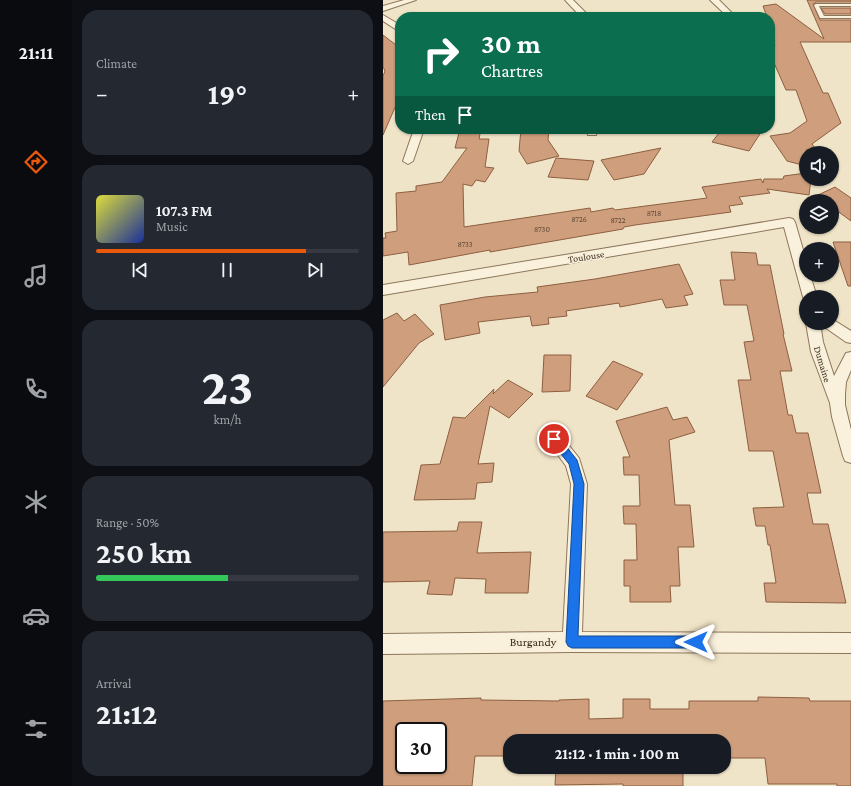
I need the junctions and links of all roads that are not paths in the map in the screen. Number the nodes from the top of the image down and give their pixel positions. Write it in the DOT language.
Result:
graph roads {
  1 [pos="412,0"];
  2 [pos="569,0"];
  3 [pos="714,0"];
  4 [pos="851,5"];
  5 [pos="383,9"];
  6 [pos="581,12"];
  7 [pos="728,12"];
  8 [pos="383,17"];
  9 [pos="851,17"];
  10 [pos="395,25"];
  11 [pos="417,134"];
  12 [pos="408,161"];
  13 [pos="383,290"];
  14 [pos="808,290"];
  15 [pos="814,330"];
  16 [pos="839,330"];
  17 [pos="851,338"];
  18 [pos="851,357"];
  19 [pos="836,403"];
  20 [pos="554,439"];
  21 [pos="851,456"];
  22 [pos="572,642"];
  23 [pos="851,643"];
  24 [pos="383,644"];
  1 -- 5 [label="street"];
  2 -- 6 [label="street"];
  3 -- 7 [label="street"];
  4 -- 9 [label="lane"];
  8 -- 10 [label="street"];
  11 -- 12 [label="street"];
  13 -- 14 [label="street, Toulouse"];
  15 -- 19 [label="street, Dumaine"];
  16 -- 17 [label="street"];
  18 -- 19 [label="street, Dumaine"];
  19 -- 21 [label="street, Dumaine"];
  20 -- 22 [label="street"];
  22 -- 23 [label="street, Burgandy"];
  22 -- 24 [label="street, Burgandy"];
}
